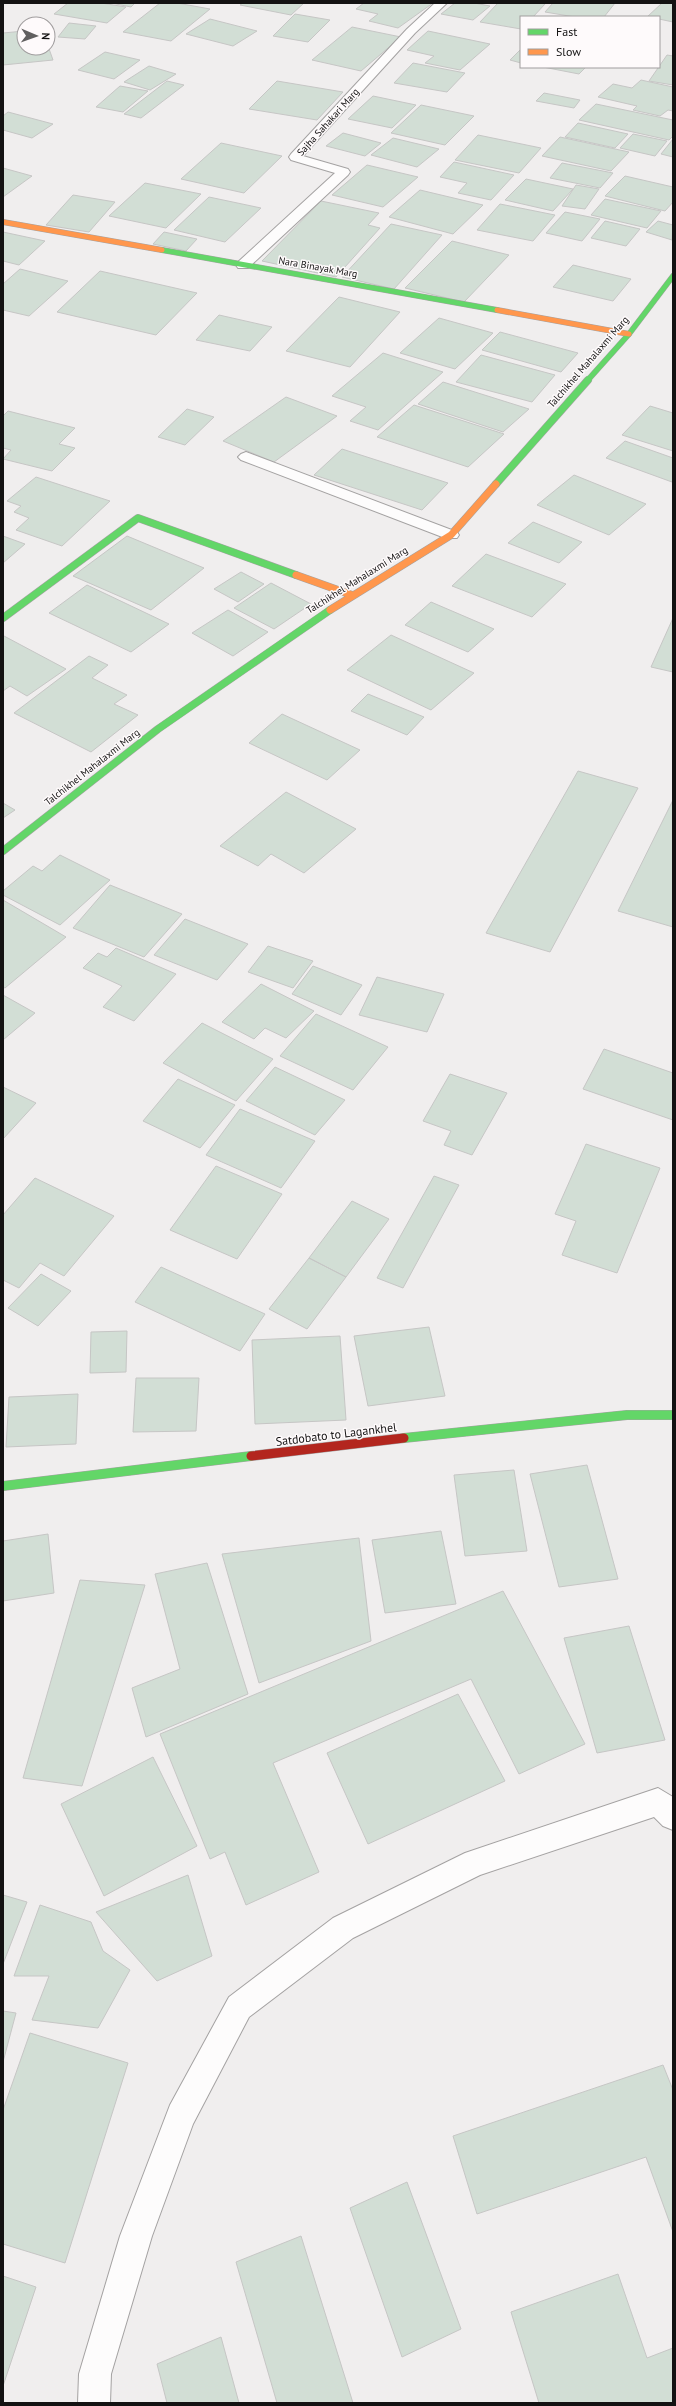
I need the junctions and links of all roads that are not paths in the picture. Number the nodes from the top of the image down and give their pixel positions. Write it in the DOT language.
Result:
graph roads {
  1 [pos="441,3"];
  2 [pos="3,222"];
  3 [pos="243,265"];
  4 [pos="673,276"];
  5 [pos="629,334"];
  6 [pos="246,458"];
  7 [pos="452,535"];
  8 [pos="352,594"];
  9 [pos="3,618"];
  10 [pos="3,851"];
  11 [pos="673,1415"];
  12 [pos="3,1486"];
  13 [pos="673,1816"];
  14 [pos="94,2403"];
  1 -- 3 [label="street, Sajha Sahakari Marg"];
  2 -- 3 [label="street, Nara Binayak Marg"];
  3 -- 5 [label="street, Nara Binayak Marg"];
  4 -- 5 [label="street, Talchikhel Mahalaxmi Marg"];
  5 -- 7 [label="street, Talchikhel Mahalaxmi Marg"];
  6 -- 7 [label="street"];
  7 -- 8 [label="street, Talchikhel Mahalaxmi Marg"];
  8 -- 9 [label="street"];
  8 -- 10 [label="street, Talchikhel Mahalaxmi Marg"];
  11 -- 12 [label="street, Satdobato to Lagankhel"];
  13 -- 14 [label="street"];
}
